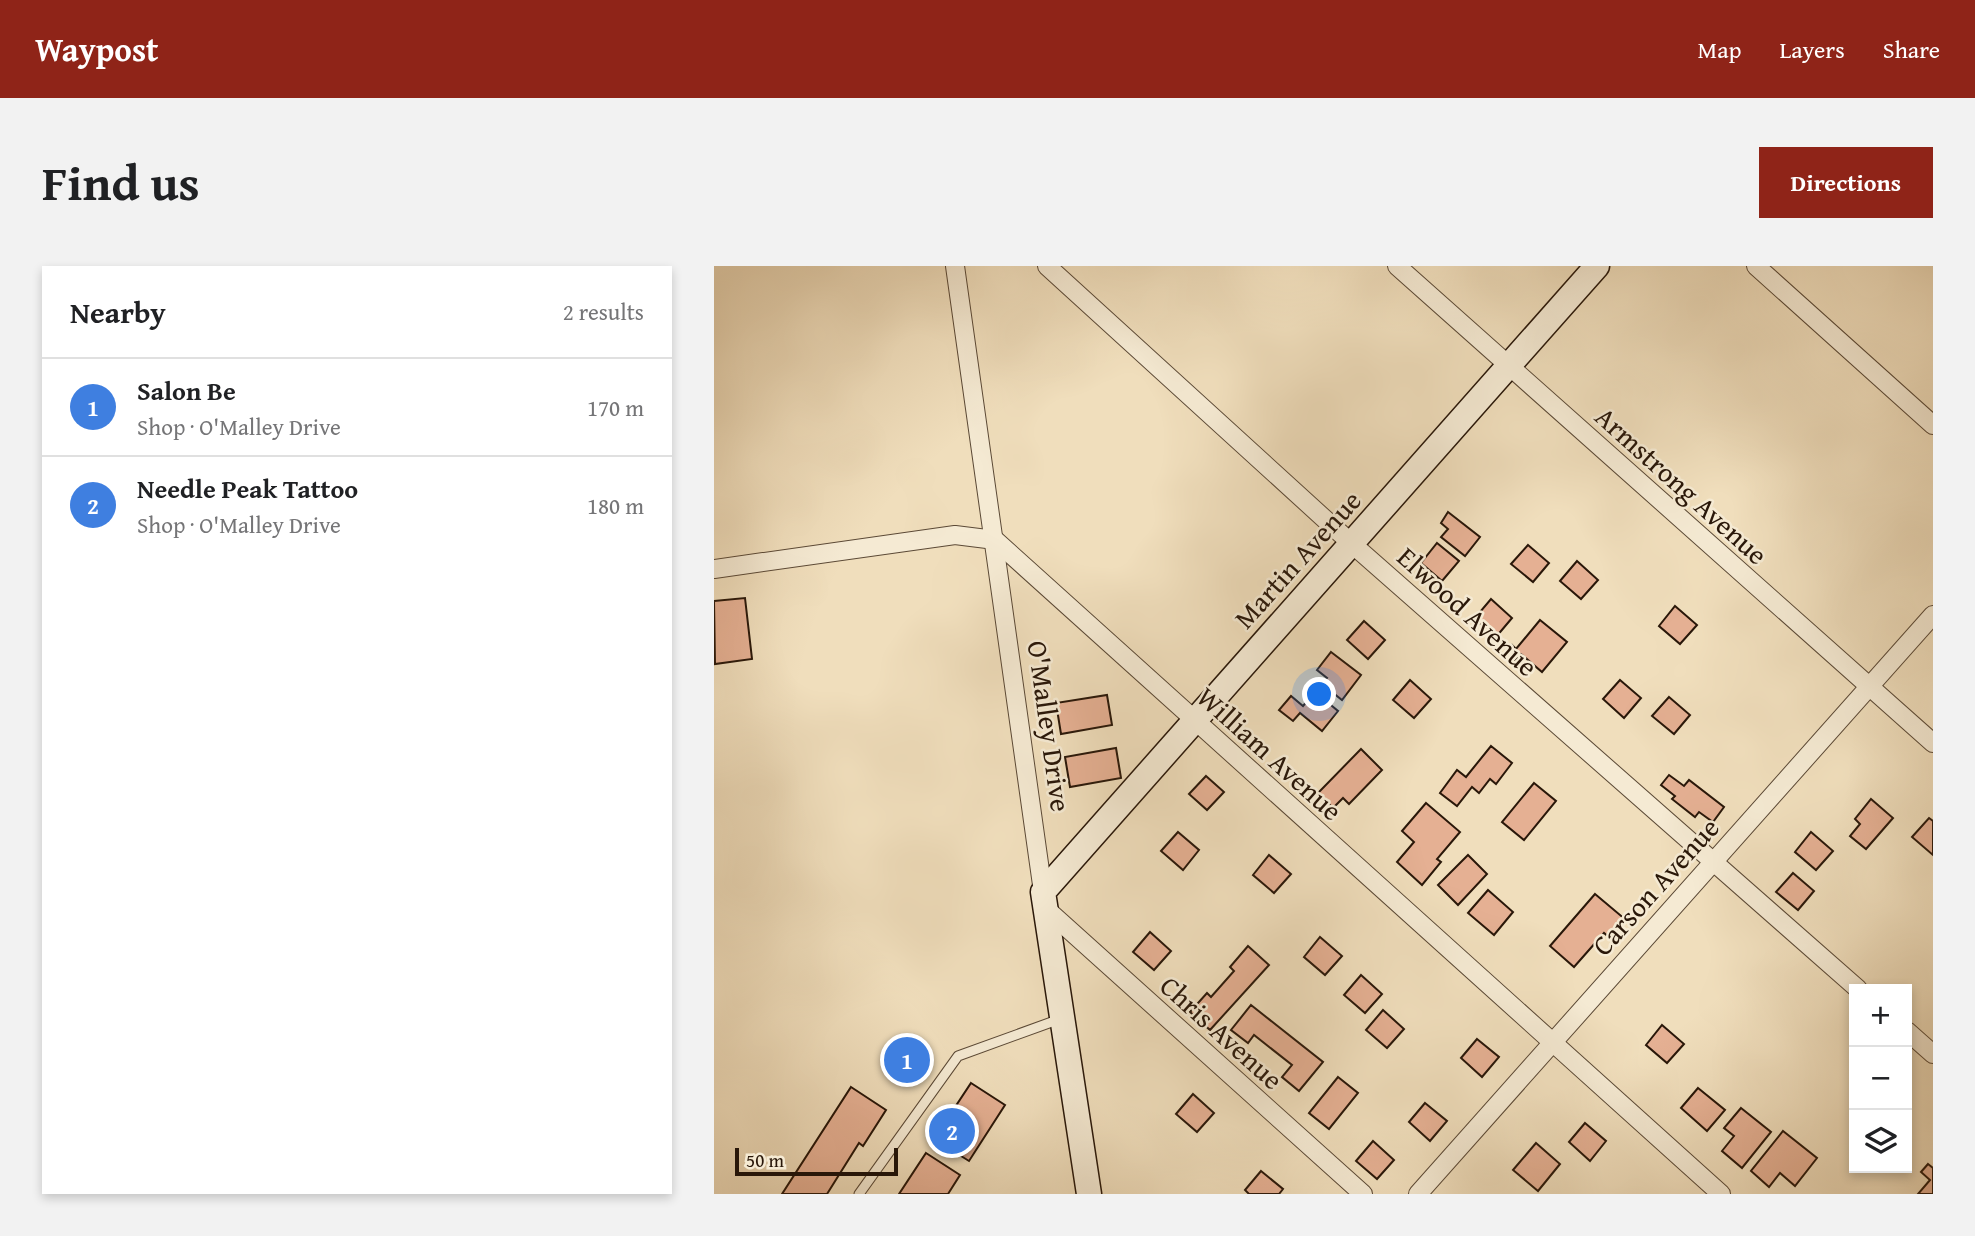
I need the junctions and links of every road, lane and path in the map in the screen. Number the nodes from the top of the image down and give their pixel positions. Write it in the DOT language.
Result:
graph roads {
  1 [pos="955,266"];
  2 [pos="1047,266"];
  3 [pos="1397,266"];
  4 [pos="1597,266"];
  5 [pos="1756,266"];
  6 [pos="1508,366"];
  7 [pos="1933,425"];
  8 [pos="995,540"];
  9 [pos="1351,543"];
  10 [pos="714,569"];
  11 [pos="1933,615"];
  12 [pos="1868,686"];
  13 [pos="1195,720"];
  14 [pos="1933,743"];
  15 [pos="1711,862"];
  16 [pos="1044,900"];
  17 [pos="1852,984"];
  18 [pos="1062,1018"];
  19 [pos="1912,1035"];
  20 [pos="1552,1041"];
  21 [pos="1933,1054"];
  22 [pos="859,1194"];
  23 [pos="1089,1194"];
  24 [pos="1363,1194"];
  25 [pos="1418,1194"];
  26 [pos="1721,1194"];
  1 -- 8 [label="street, O'Malley Drive"];
  2 -- 9 [label="street, Elwood Avenue"];
  3 -- 6 [label="street, Armstrong Avenue"];
  4 -- 6 [label="street, Martin Avenue"];
  5 -- 7 [label="street"];
  6 -- 9 [label="street, Martin Avenue"];
  6 -- 12 [label="street, Armstrong Avenue"];
  8 -- 10 [label="street"];
  8 -- 13 [label="street, William Avenue"];
  8 -- 16 [label="street, O'Malley Drive"];
  9 -- 13 [label="street, Martin Avenue"];
  9 -- 15 [label="street, Elwood Avenue"];
  11 -- 12 [label="street, Carson Avenue"];
  12 -- 14 [label="street, Armstrong Avenue"];
  12 -- 15 [label="street, Carson Avenue"];
  13 -- 16 [label="street, Martin Avenue"];
  13 -- 20 [label="street, William Avenue"];
  15 -- 17 [label="street, Elwood Avenue"];
  15 -- 20 [label="street, Carson Avenue"];
  16 -- 18 [label="street, O'Malley Drive"];
  16 -- 24 [label="street, Chris Avenue"];
  18 -- 22 [label="lane"];
  18 -- 23 [label="street, O'Malley Drive"];
  19 -- 21 [label="street"];
  20 -- 25 [label="street, Carson Avenue"];
  20 -- 26 [label="street, William Avenue"];
}
